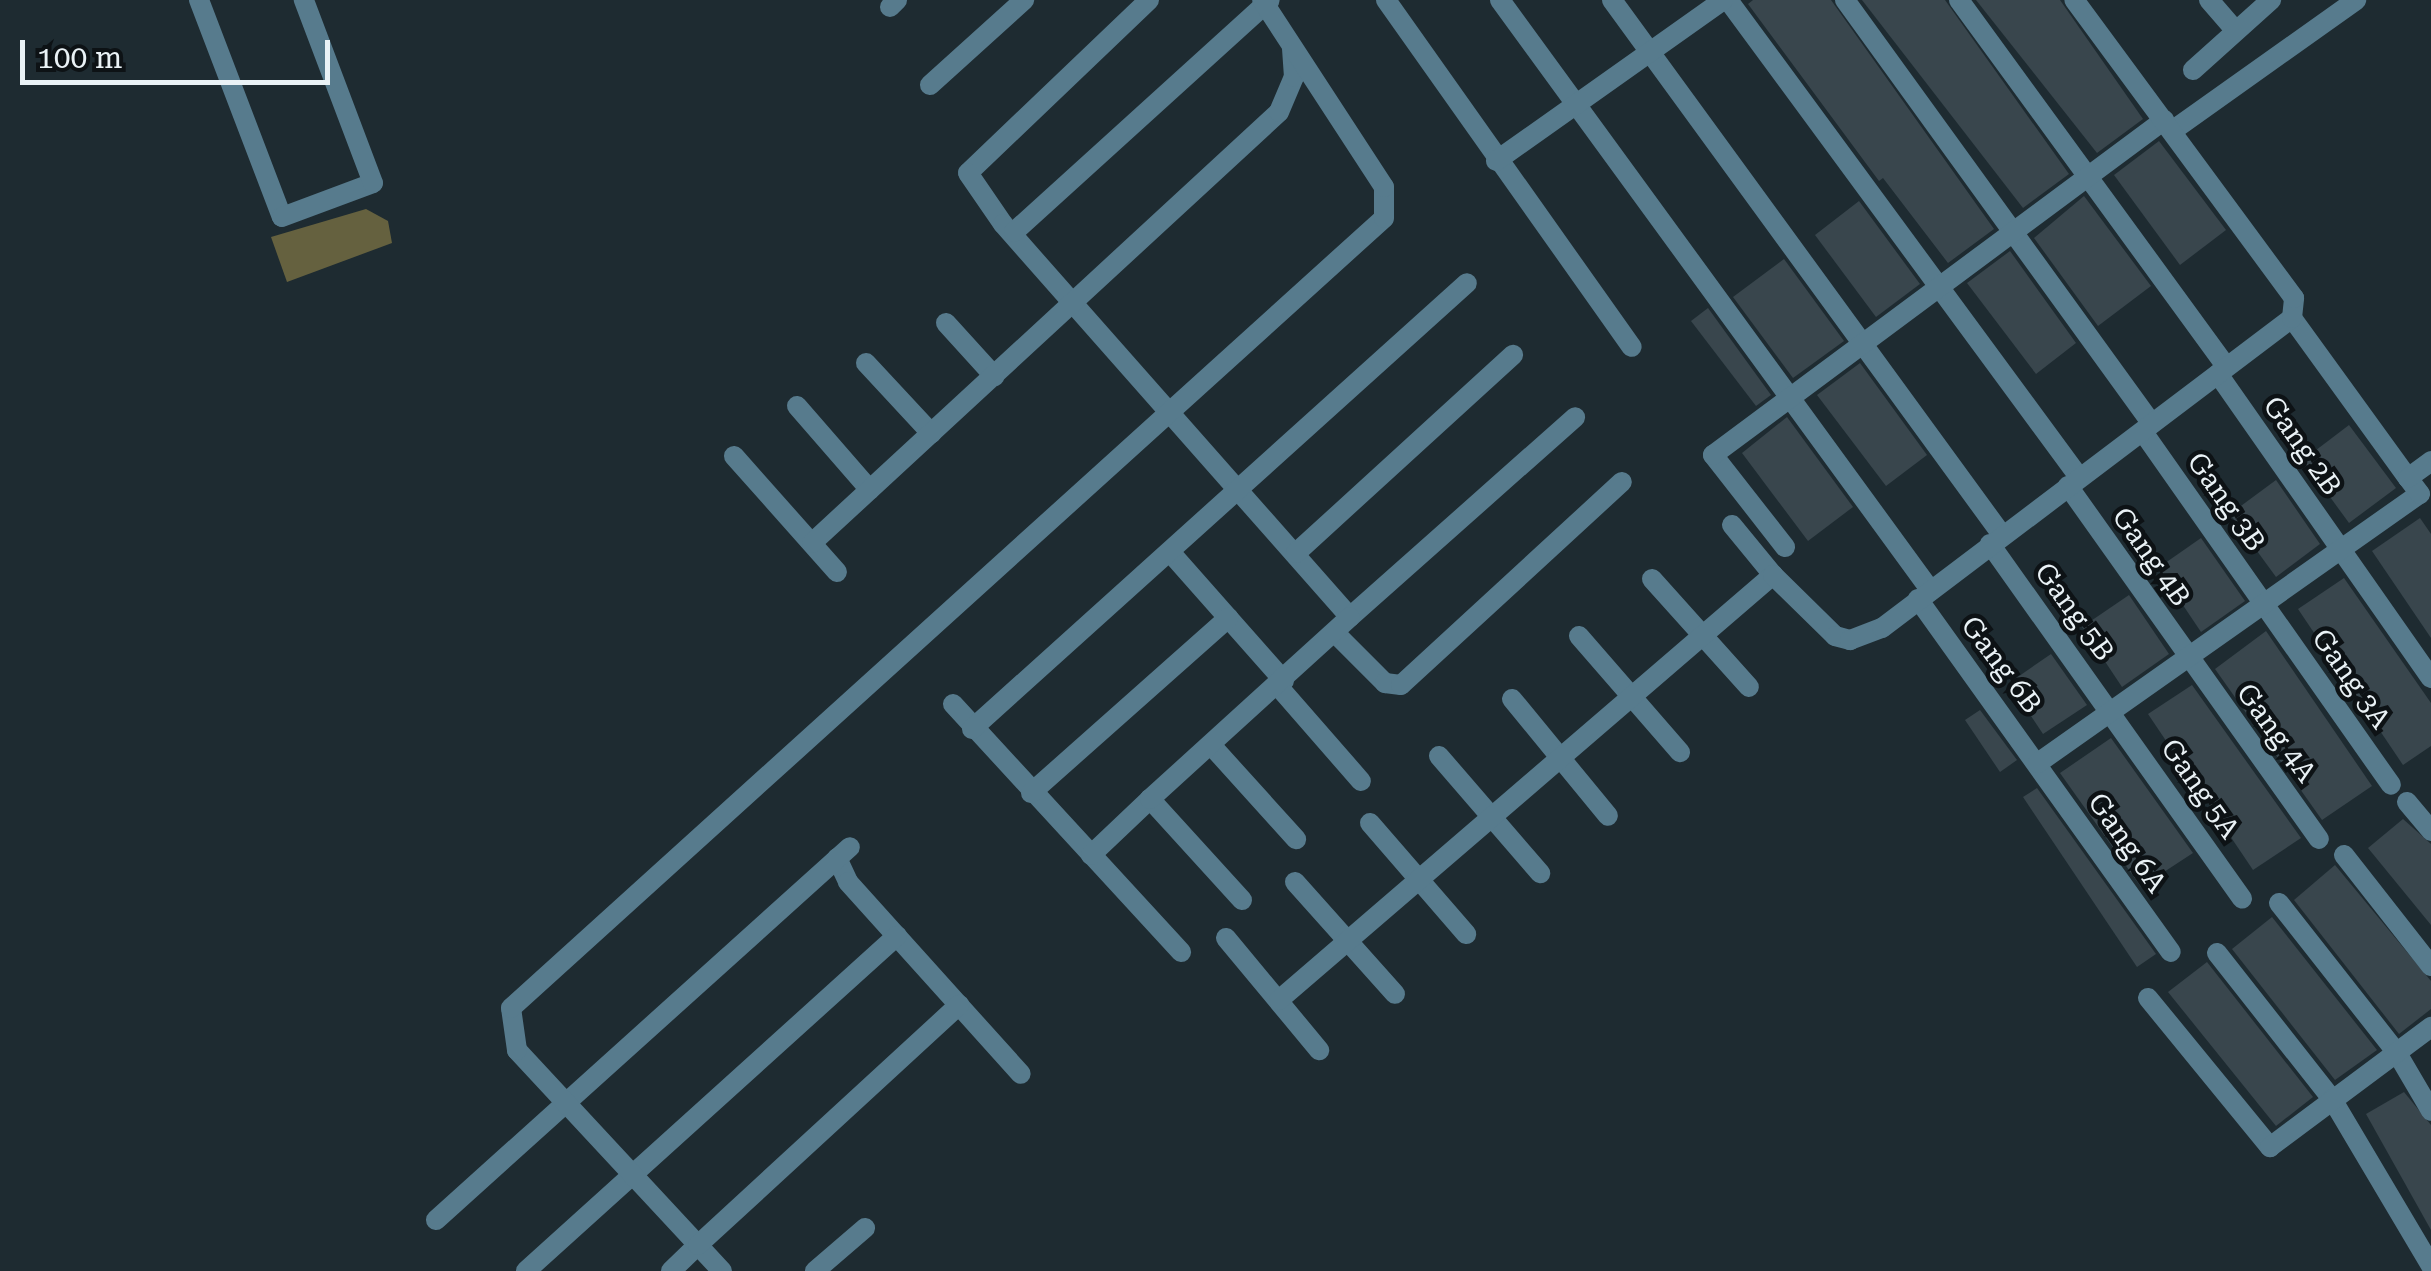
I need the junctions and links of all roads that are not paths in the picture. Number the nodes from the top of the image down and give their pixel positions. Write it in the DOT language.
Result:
graph roads {
  1 [pos="199,0"];
  2 [pos="304,0"];
  3 [pos="1024,0"];
  4 [pos="1149,0"];
  5 [pos="1386,0"];
  6 [pos="1500,0"];
  7 [pos="1612,0"];
  8 [pos="1725,0"];
  9 [pos="1845,0"];
  10 [pos="1959,0"];
  11 [pos="2074,0"];
  12 [pos="2209,0"];
  13 [pos="2271,0"];
  14 [pos="2356,0"];
  15 [pos="1266,1"];
  16 [pos="2236,30"];
  17 [pos="1291,42"];
  18 [pos="1648,52"];
  19 [pos="2194,70"];
  20 [pos="930,84"];
  21 [pos="1574,105"];
  22 [pos="2168,126"];
  23 [pos="1496,161"];
  24 [pos="2090,176"];
  25 [pos="1014,232"];
  26 [pos="2015,232"];
  27 [pos="1467,284"];
  28 [pos="1937,288"];
  29 [pos="1071,299"];
  30 [pos="2292,318"];
  31 [pos="946,323"];
  32 [pos="1862,343"];
  33 [pos="1632,347"];
  34 [pos="1514,355"];
  35 [pos="866,363"];
  36 [pos="2222,370"];
  37 [pos="994,376"];
  38 [pos="1789,398"];
  39 [pos="797,406"];
  40 [pos="1172,414"];
  41 [pos="1575,417"];
  42 [pos="2148,428"];
  43 [pos="932,433"];
  44 [pos="734,456"];
  45 [pos="2431,461"];
  46 [pos="1622,482"];
  47 [pos="2074,482"];
  48 [pos="1240,489"];
  49 [pos="870,490"];
  50 [pos="2420,494"];
  51 [pos="1732,525"];
  52 [pos="1996,540"];
  53 [pos="812,543"];
  54 [pos="1784,547"];
  55 [pos="2341,550"];
  56 [pos="1170,552"];
  57 [pos="1296,553"];
  58 [pos="837,572"];
  59 [pos="1774,575"];
  60 [pos="1652,579"];
  61 [pos="1924,595"];
  62 [pos="2265,604"];
  63 [pos="1350,617"];
  64 [pos="1228,618"];
  65 [pos="1335,633"];
  66 [pos="1704,635"];
  67 [pos="1578,636"];
  68 [pos="2188,660"];
  69 [pos="2431,678"];
  70 [pos="1281,684"];
  71 [pos="1749,686"];
  72 [pos="1633,697"];
  73 [pos="1512,699"];
  74 [pos="953,704"];
  75 [pos="2112,712"];
  76 [pos="972,729"];
  77 [pos="1210,746"];
  78 [pos="1680,752"];
  79 [pos="1439,756"];
  80 [pos="1562,759"];
  81 [pos="2038,764"];
  82 [pos="1361,782"];
  83 [pos="2392,785"];
  84 [pos="1031,793"];
  85 [pos="1150,799"];
  86 [pos="2407,802"];
  87 [pos="1608,816"];
  88 [pos="1490,819"];
  89 [pos="1370,823"];
  90 [pos="2431,831"];
  91 [pos="2319,839"];
  92 [pos="1296,840"];
  93 [pos="1091,855"];
  94 [pos="2344,856"];
  95 [pos="1540,873"];
  96 [pos="1417,880"];
  97 [pos="1295,882"];
  98 [pos="2242,898"];
  99 [pos="1242,900"];
  100 [pos="2279,903"];
  101 [pos="1466,934"];
  102 [pos="896,936"];
  103 [pos="1226,938"];
  104 [pos="1347,940"];
  105 [pos="1180,952"];
  106 [pos="2171,952"];
  107 [pos="2217,952"];
  108 [pos="2431,966"];
  109 [pos="1395,994"];
  110 [pos="2148,998"];
  111 [pos="1279,1000"];
  112 [pos="959,1005"];
  113 [pos="2431,1027"];
  114 [pos="1319,1050"];
  115 [pos="2397,1052"];
  116 [pos="1022,1074"];
  117 [pos="2332,1099"];
  118 [pos="567,1101"];
  119 [pos="2431,1112"];
  120 [pos="633,1174"];
  121 [pos="436,1220"];
  122 [pos="865,1228"];
  123 [pos="698,1246"];
  124 [pos="2431,1266"];
  125 [pos="526,1271"];
  126 [pos="671,1271"];
  127 [pos="722,1271"];
  128 [pos="815,1271"];
  1 -- 2 [label="street"];
  3 -- 20 [label="street"];
  4 -- 25 [label="street"];
  5 -- 23 [label="street"];
  6 -- 21 [label="street, Gang 6B"];
  7 -- 18 [label="street, Gang 5B"];
  8 -- 18 [label="street"];
  8 -- 28 [label="street, Gang 4B"];
  9 -- 26 [label="street, Gang 3B"];
  10 -- 24 [label="street, Gang 2B"];
  11 -- 22 [label="street"];
  12 -- 16 [label="street"];
  13 -- 16 [label="street"];
  14 -- 22 [label="street"];
  15 -- 17 [label="street"];
  15 -- 25 [label="street"];
  16 -- 19 [label="street"];
  17 -- 29 [label="street"];
  17 -- 40 [label="street"];
  18 -- 21 [label="street"];
  18 -- 32 [label="street, Gang 5B"];
  21 -- 23 [label="street"];
  21 -- 38 [label="street, Gang 6B"];
  22 -- 24 [label="street"];
  22 -- 30 [label="street"];
  23 -- 33 [label="street"];
  24 -- 26 [label="street"];
  24 -- 36 [label="street, Gang 2B"];
  25 -- 29 [label="street"];
  26 -- 28 [label="street"];
  26 -- 42 [label="street, Gang 3B"];
  27 -- 48 [label="street"];
  28 -- 32 [label="street"];
  28 -- 47 [label="street, Gang 4B"];
  29 -- 37 [label="street"];
  29 -- 40 [label="street"];
  30 -- 36 [label="street"];
  30 -- 50 [label="street"];
  31 -- 37 [label="street"];
  32 -- 38 [label="street"];
  32 -- 52 [label="street, Gang 5B"];
  34 -- 57 [label="street"];
  35 -- 43 [label="street"];
  36 -- 42 [label="street"];
  36 -- 55 [label="street, Gang 2B"];
  37 -- 43 [label="street"];
  38 -- 54 [label="street"];
  38 -- 61 [label="street, Gang 6B"];
  39 -- 49 [label="street"];
  40 -- 48 [label="street"];
  40 -- 118 [label="street"];
  41 -- 63 [label="street"];
  42 -- 47 [label="street"];
  42 -- 62 [label="street, Gang 3B"];
  43 -- 49 [label="street"];
  44 -- 53 [label="street"];
  45 -- 50 [label="street"];
  46 -- 65 [label="street"];
  47 -- 52 [label="street"];
  47 -- 68 [label="street, Gang 4B"];
  48 -- 56 [label="street"];
  48 -- 57 [label="street"];
  49 -- 53 [label="street"];
  50 -- 55 [label="street"];
  51 -- 59 [label="street"];
  52 -- 61 [label="street"];
  52 -- 75 [label="street, Gang 5B"];
  53 -- 58 [label="street"];
  55 -- 62 [label="street"];
  55 -- 69 [label="street, Gang 2B"];
  56 -- 64 [label="street"];
  56 -- 76 [label="street"];
  57 -- 63 [label="street"];
  59 -- 61 [label="street"];
  59 -- 66 [label="street"];
  60 -- 66 [label="street"];
  61 -- 81 [label="street, Gang 6B"];
  62 -- 68 [label="street"];
  62 -- 83 [label="street, Gang 3A"];
  63 -- 65 [label="street"];
  64 -- 70 [label="street"];
  64 -- 84 [label="street"];
  65 -- 70 [label="street"];
  66 -- 71 [label="street"];
  66 -- 72 [label="street"];
  67 -- 72 [label="street"];
  68 -- 75 [label="street"];
  68 -- 91 [label="street, Gang 4A"];
  70 -- 77 [label="street"];
  70 -- 82 [label="street"];
  72 -- 78 [label="street"];
  72 -- 80 [label="street"];
  73 -- 80 [label="street"];
  74 -- 76 [label="street"];
  75 -- 81 [label="street"];
  75 -- 98 [label="street, Gang 5A"];
  76 -- 84 [label="street"];
  77 -- 85 [label="street"];
  77 -- 92 [label="street"];
  79 -- 88 [label="street"];
  80 -- 87 [label="street"];
  80 -- 88 [label="street"];
  81 -- 106 [label="street, Gang 6A"];
  84 -- 93 [label="street"];
  85 -- 93 [label="street"];
  85 -- 99 [label="street"];
  86 -- 90 [label="street"];
  88 -- 95 [label="street"];
  88 -- 96 [label="street"];
  89 -- 96 [label="street"];
  93 -- 105 [label="street"];
  94 -- 108 [label="street"];
  96 -- 101 [label="street"];
  96 -- 104 [label="street"];
  97 -- 104 [label="street"];
  100 -- 115 [label="street"];
  102 -- 112 [label="street"];
  102 -- 118 [label="street"];
  102 -- 120 [label="street"];
  103 -- 111 [label="street"];
  104 -- 109 [label="street"];
  104 -- 111 [label="street"];
  107 -- 117 [label="street"];
  110 -- 117 [label="street"];
  111 -- 114 [label="street"];
  112 -- 116 [label="street"];
  112 -- 123 [label="street"];
  113 -- 115 [label="street"];
  115 -- 117 [label="street"];
  115 -- 119 [label="street"];
  117 -- 124 [label="street"];
  118 -- 120 [label="street"];
  118 -- 121 [label="street"];
  120 -- 123 [label="street"];
  120 -- 125 [label="street"];
  122 -- 128 [label="street"];
  123 -- 126 [label="street"];
  123 -- 127 [label="street"];
}
